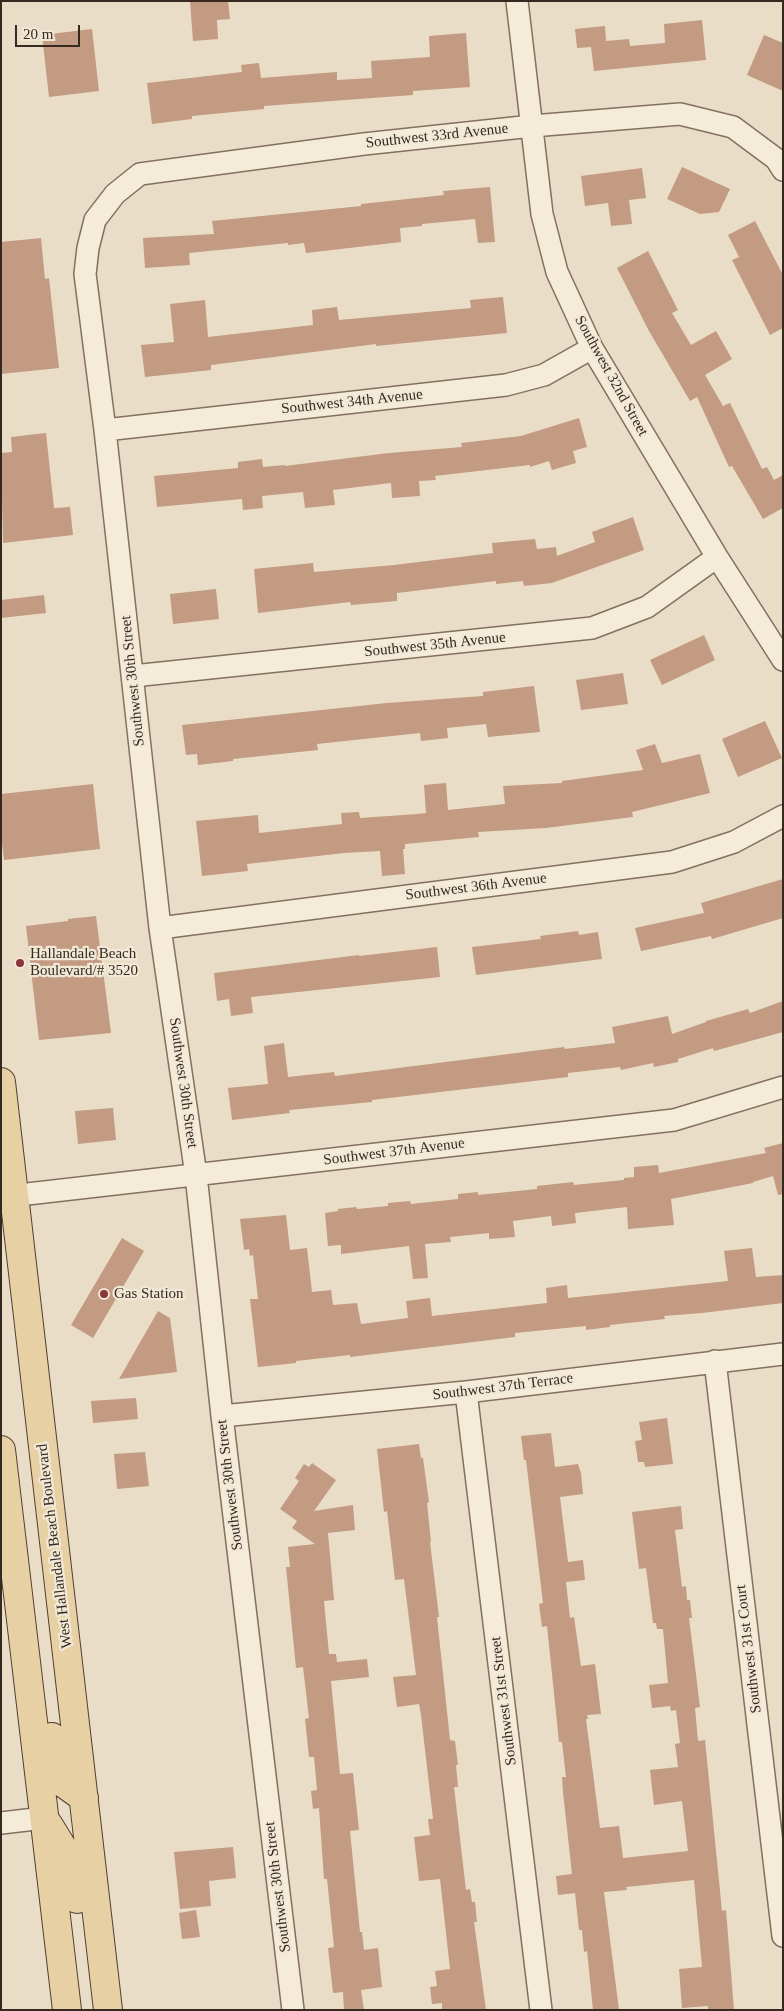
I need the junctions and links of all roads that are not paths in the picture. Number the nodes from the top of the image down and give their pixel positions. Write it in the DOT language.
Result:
graph roads {
  1 [pos="516,1"];
  2 [pos="532,126"];
  3 [pos="783,170"];
  4 [pos="140,174"];
  5 [pos="592,348"];
  6 [pos="105,430"];
  7 [pos="717,557"];
  8 [pos="783,660"];
  9 [pos="133,676"];
  10 [pos="783,816"];
  11 [pos="160,928"];
  12 [pos="1,1082"];
  13 [pos="783,1087"];
  14 [pos="196,1175"];
  15 [pos="8,1197"];
  16 [pos="783,1354"];
  17 [pos="715,1361"];
  18 [pos="466,1392"];
  19 [pos="222,1416"];
  20 [pos="1,1450"];
  21 [pos="10,1608"];
  22 [pos="84,1798"];
  23 [pos="44,1818"];
  24 [pos="1,1823"];
  25 [pos="783,1936"];
  26 [pos="67,2010"];
  27 [pos="90,2010"];
  28 [pos="108,2010"];
  29 [pos="293,2010"];
  30 [pos="541,2010"];
  1 -- 2 [label="street, Southwest 32nd Street"];
  2 -- 3 [label="street, Southwest 33rd Avenue"];
  2 -- 4 [label="street, Southwest 33rd Avenue"];
  2 -- 5 [label="street, Southwest 32nd Street"];
  4 -- 6 [label="street, Southwest 30th Street"];
  5 -- 6 [label="street, Southwest 34th Avenue"];
  5 -- 7 [label="street, Southwest 32nd Street"];
  6 -- 9 [label="street, Southwest 30th Street"];
  7 -- 8 [label="street, Southwest 32nd Street"];
  7 -- 9 [label="street, Southwest 35th Avenue"];
  9 -- 11 [label="street, Southwest 30th Street"];
  10 -- 11 [label="street, Southwest 36th Avenue"];
  11 -- 14 [label="street, Southwest 30th Street"];
  12 -- 15 [label="main road, West Hallandale Beach Boulevard"];
  13 -- 14 [label="street, Southwest 37th Avenue"];
  14 -- 15 [label="street, Southwest 37th Avenue"];
  14 -- 19 [label="street, Southwest 30th Street"];
  15 -- 22 [label="main road, West Hallandale Beach Boulevard"];
  16 -- 17 [label="street, Southwest 37th Terrace"];
  17 -- 18 [label="street, Southwest 37th Terrace"];
  17 -- 25 [label="street, Southwest 31st Court"];
  18 -- 19 [label="street, Southwest 37th Terrace"];
  18 -- 30 [label="street, Southwest 31st Street"];
  19 -- 29 [label="street, Southwest 30th Street"];
  20 -- 21 [label="main road"];
  21 -- 22 [label="main road"];
  21 -- 23 [label="main road"];
  22 -- 28 [label="main road, West Hallandale Beach Boulevard"];
  23 -- 24 [label="street"];
  23 -- 26 [label="main road"];
  23 -- 27 [label="main road"];
}
